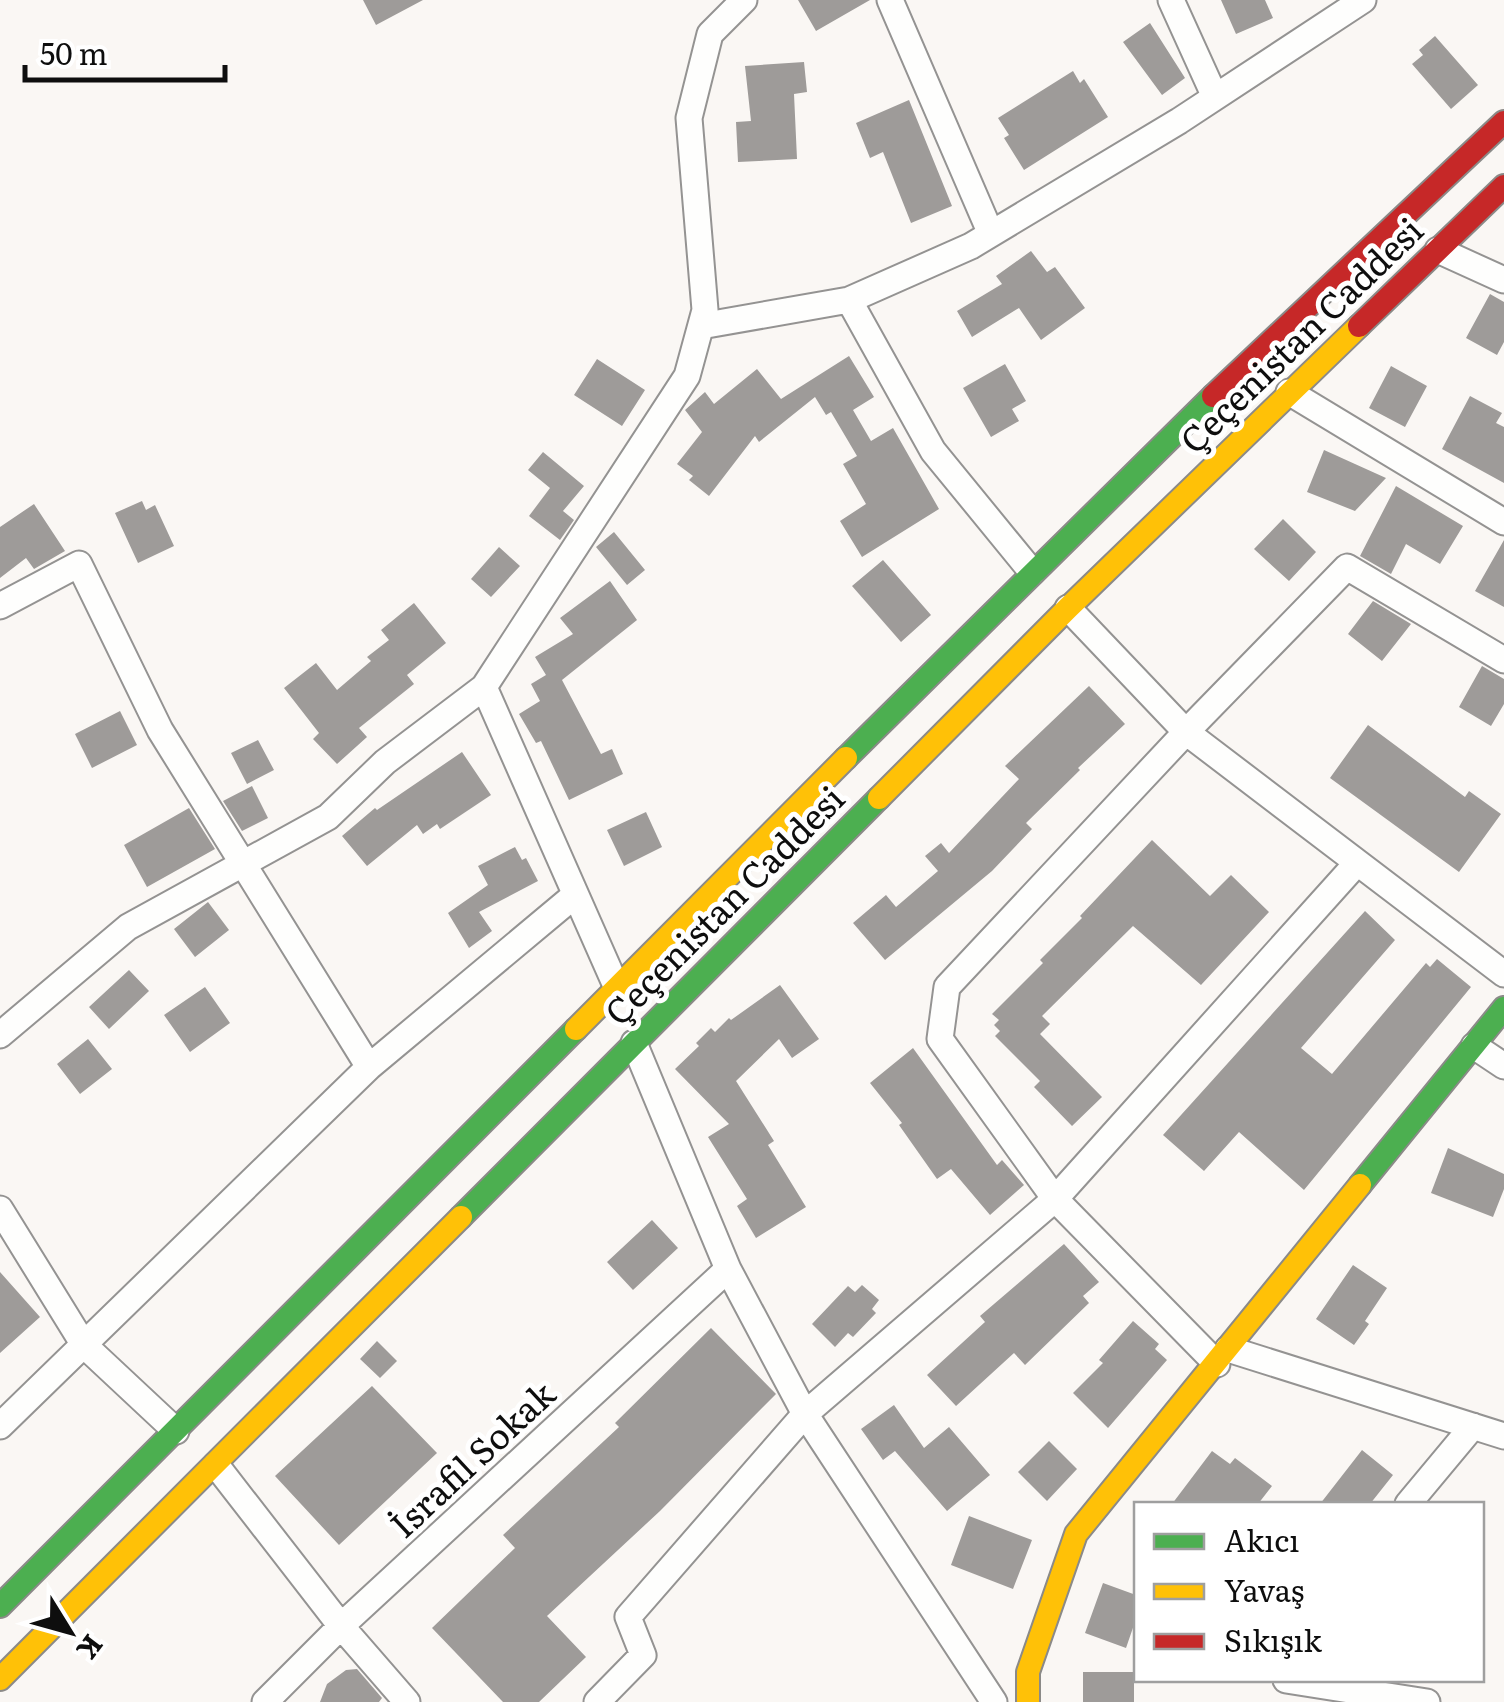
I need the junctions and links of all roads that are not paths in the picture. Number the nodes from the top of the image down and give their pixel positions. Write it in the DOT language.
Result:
graph roads {
  1 [pos="744,0"];
  2 [pos="890,0"];
  3 [pos="1171,0"];
  4 [pos="1363,0"];
  5 [pos="1215,96"];
  6 [pos="1504,122"];
  7 [pos="1504,186"];
  8 [pos="991,234"];
  9 [pos="1438,250"];
  10 [pos="1504,280"];
  11 [pos="849,300"];
  12 [pos="701,326"];
  13 [pos="1289,392"];
  14 [pos="1504,522"];
  15 [pos="1032,572"];
  16 [pos="0,606"];
  17 [pos="1068,608"];
  18 [pos="1504,660"];
  19 [pos="484,687"];
  20 [pos="1186,732"];
  21 [pos="245,863"];
  22 [pos="1357,863"];
  23 [pos="575,895"];
  24 [pos="1504,974"];
  25 [pos="617,988"];
  26 [pos="1504,1008"];
  27 [pos="0,1035"];
  28 [pos="634,1044"];
  29 [pos="1474,1046"];
  30 [pos="1504,1066"];
  31 [pos="369,1067"];
  32 [pos="1055,1199"];
  33 [pos="0,1209"];
  34 [pos="728,1268"];
  35 [pos="84,1345"];
  36 [pos="1223,1356"];
  37 [pos="805,1414"];
  38 [pos="0,1426"];
  39 [pos="1473,1426"];
  40 [pos="176,1431"];
  41 [pos="1504,1436"];
  42 [pos="216,1466"];
  43 [pos="1410,1502"];
  44 [pos="0,1606"];
  45 [pos="341,1626"];
  46 [pos="0,1679"];
  47 [pos="1299,1682"];
  48 [pos="265,1702"];
  49 [pos="407,1702"];
  50 [pos="597,1702"];
  51 [pos="994,1702"];
  52 [pos="1028,1702"];
  53 [pos="1427,1702"];
  1 -- 12 [label="street"];
  2 -- 8 [label="street"];
  3 -- 5 [label="street"];
  4 -- 5 [label="street"];
  5 -- 8 [label="street"];
  6 -- 15 [label="main road, Çeçenistan Caddesi"];
  7 -- 9 [label="main road, Çeçenistan Caddesi"];
  8 -- 11 [label="street"];
  9 -- 10 [label="street"];
  9 -- 13 [label="main road, Çeçenistan Caddesi"];
  11 -- 12 [label="street"];
  11 -- 15 [label="street"];
  12 -- 19 [label="street"];
  13 -- 14 [label="street"];
  13 -- 17 [label="main road, Çeçenistan Caddesi"];
  15 -- 25 [label="main road, Çeçenistan Caddesi"];
  16 -- 21 [label="street"];
  17 -- 20 [label="street"];
  17 -- 28 [label="main road, Çeçenistan Caddesi"];
  18 -- 20 [label="street"];
  19 -- 21 [label="street"];
  19 -- 23 [label="street"];
  20 -- 22 [label="street"];
  20 -- 32 [label="street"];
  21 -- 27 [label="street"];
  21 -- 31 [label="street"];
  22 -- 24 [label="street"];
  22 -- 32 [label="street"];
  23 -- 25 [label="street"];
  23 -- 31 [label="street"];
  25 -- 40 [label="main road, Çeçenistan Caddesi"];
  26 -- 29 [label="main road"];
  28 -- 34 [label="street"];
  28 -- 42 [label="main road, Çeçenistan Caddesi"];
  29 -- 30 [label="street"];
  29 -- 36 [label="main road"];
  31 -- 35 [label="street"];
  32 -- 36 [label="street"];
  32 -- 37 [label="street"];
  33 -- 35 [label="street"];
  34 -- 37 [label="street"];
  34 -- 45 [label="street, İsrafil Sokak"];
  35 -- 38 [label="street"];
  35 -- 40 [label="street"];
  36 -- 39 [label="street"];
  36 -- 52 [label="main road"];
  37 -- 50 [label="street"];
  37 -- 51 [label="street"];
  39 -- 41 [label="street"];
  39 -- 43 [label="street"];
  40 -- 44 [label="main road, Çeçenistan Caddesi"];
  42 -- 45 [label="street"];
  42 -- 46 [label="main road, Çeçenistan Caddesi"];
  45 -- 48 [label="street, İsrafil Sokak"];
  45 -- 49 [label="street"];
  47 -- 53 [label="street"];
}
